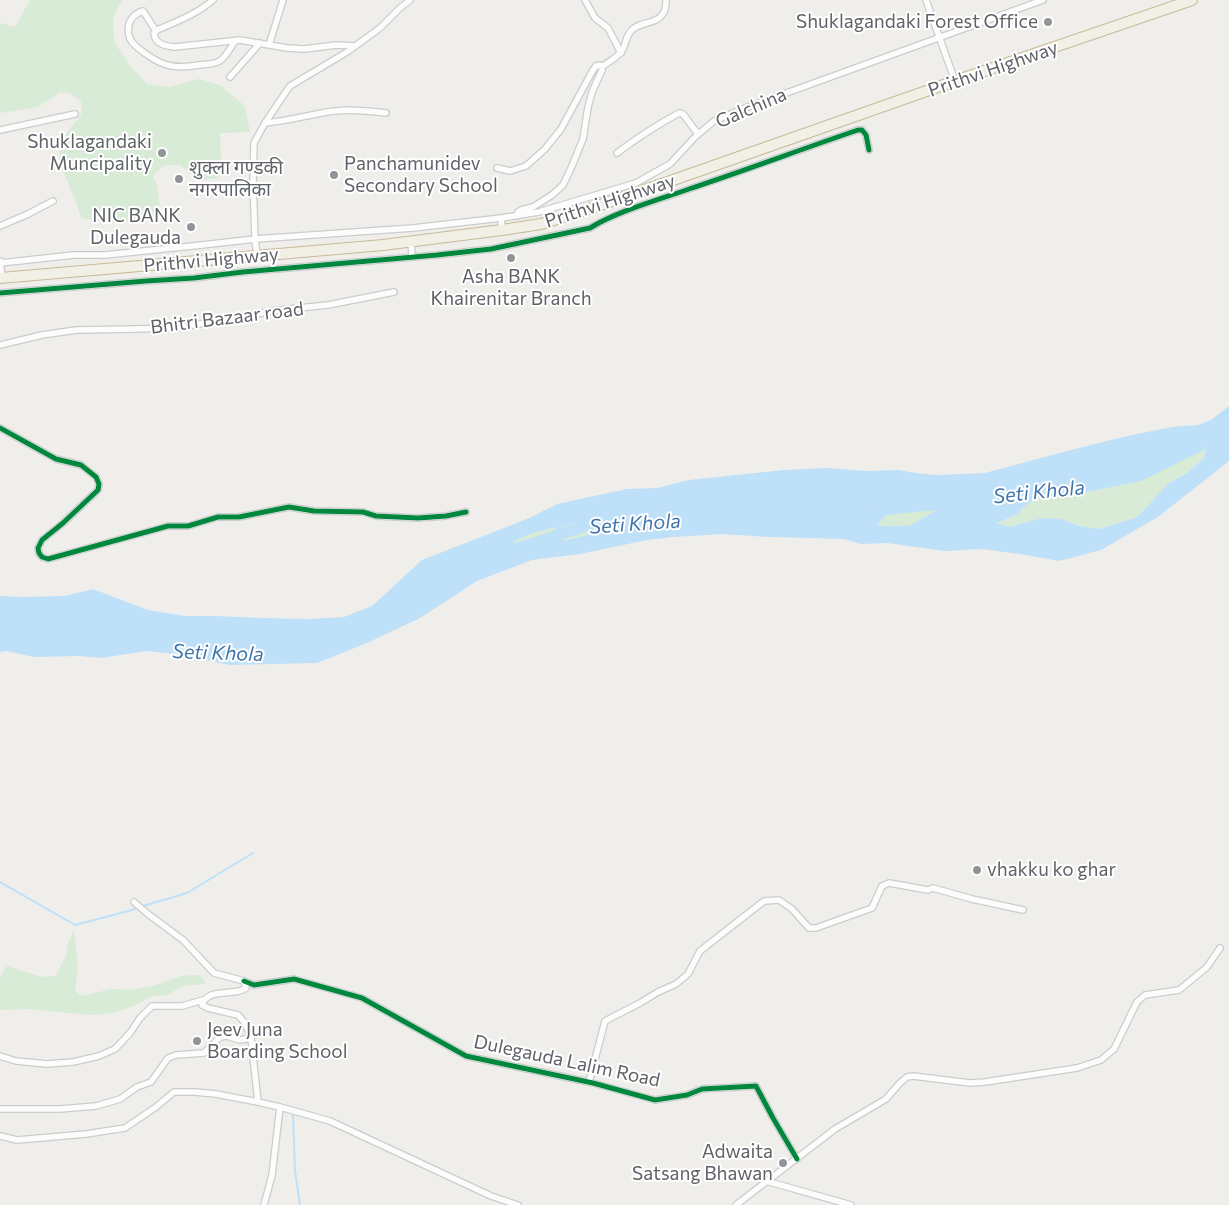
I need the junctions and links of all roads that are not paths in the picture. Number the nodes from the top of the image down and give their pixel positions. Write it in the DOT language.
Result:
graph roads {
  1 [pos="213,0"];
  2 [pos="283,0"];
  3 [pos="410,0"];
  4 [pos="585,0"];
  5 [pos="666,0"];
  6 [pos="926,0"];
  7 [pos="1043,0"];
  8 [pos="1192,0"];
  9 [pos="156,31"];
  10 [pos="940,37"];
  11 [pos="235,41"];
  12 [pos="260,43"];
  13 [pos="269,44"];
  14 [pos="355,46"];
  15 [pos="621,53"];
  16 [pos="602,67"];
  17 [pos="230,77"];
  18 [pos="955,82"];
  19 [pos="386,113"];
  20 [pos="75,114"];
  21 [pos="265,123"];
  22 [pos="0,130"];
  23 [pos="698,134"];
  24 [pos="869,150"];
  25 [pos="617,154"];
  26 [pos="497,168"];
  27 [pos="52,201"];
  28 [pos="516,216"];
  29 [pos="501,218"];
  30 [pos="0,226"];
  31 [pos="502,230"];
  32 [pos="255,239"];
  33 [pos="412,242"];
  34 [pos="257,256"];
  35 [pos="412,257"];
  36 [pos="0,262"];
  37 [pos="1,278"];
  38 [pos="394,292"];
  39 [pos="0,293"];
  40 [pos="0,345"];
  41 [pos="0,428"];
  42 [pos="466,512"];
  43 [pos="134,902"];
  44 [pos="1023,910"];
  45 [pos="1220,948"];
  46 [pos="244,981"];
  47 [pos="203,1000"];
  48 [pos="251,1038"];
  49 [pos="0,1056"];
  50 [pos="589,1082"];
  51 [pos="258,1102"];
  52 [pos="280,1107"];
  53 [pos="0,1109"];
  54 [pos="0,1136"];
  55 [pos="797,1159"];
  56 [pos="766,1181"];
  57 [pos="264,1205"];
  58 [pos="518,1205"];
  59 [pos="736,1205"];
  60 [pos="851,1205"];
  1 -- 9 [label="street"];
  2 -- 13 [label="street"];
  3 -- 14 [label="street"];
  4 -- 15 [label="street"];
  5 -- 15 [label="street"];
  6 -- 10 [label="street"];
  7 -- 10 [label="street, Galchina"];
  8 -- 18 [label="highway, Prithvi Highway"];
  9 -- 11 [label="street"];
  9 -- 11 [label="street"];
  10 -- 18 [label="street"];
  10 -- 23 [label="street, Galchina"];
  11 -- 12 [label="street"];
  12 -- 13 [label="street"];
  12 -- 17 [label="street"];
  13 -- 14 [label="street"];
  14 -- 21 [label="street"];
  15 -- 16 [label="street"];
  16 -- 26 [label="street"];
  16 -- 28 [label="street"];
  18 -- 31 [label="highway, Prithvi Highway"];
  19 -- 21 [label="street"];
  20 -- 22 [label="street"];
  21 -- 32 [label="street"];
  23 -- 25 [label="street"];
  23 -- 28 [label="street, Galchina"];
  24 -- 35 [label="street"];
  27 -- 30 [label="street"];
  28 -- 29 [label="street, Galchina"];
  29 -- 31 [label="street"];
  29 -- 32 [label="street, Galchina"];
  31 -- 33 [label="highway, Prithvi Highway"];
  32 -- 34 [label="street"];
  32 -- 36 [label="street, Galchina"];
  33 -- 34 [label="highway, Prithvi Highway"];
  33 -- 35 [label="street"];
  34 -- 37 [label="highway, Prithvi Highway"];
  35 -- 39 [label="street"];
  36 -- 37 [label="street"];
  38 -- 40 [label="street, Bhitri Bazaar road"];
  41 -- 42 [label="street"];
  43 -- 46 [label="street, Dulegauda Lalim Road"];
  44 -- 50 [label="street"];
  45 -- 55 [label="street"];
  46 -- 47 [label="street"];
  46 -- 50 [label="street, Dulegauda Lalim Road"];
  47 -- 48 [label="street"];
  47 -- 49 [label="street"];
  48 -- 51 [label="street"];
  48 -- 53 [label="street"];
  50 -- 55 [label="street, Dulegauda Lalim Road"];
  51 -- 52 [label="street"];
  51 -- 54 [label="street"];
  52 -- 57 [label="street"];
  52 -- 58 [label="street"];
  55 -- 56 [label="street"];
  56 -- 59 [label="street"];
  56 -- 60 [label="street"];
}
